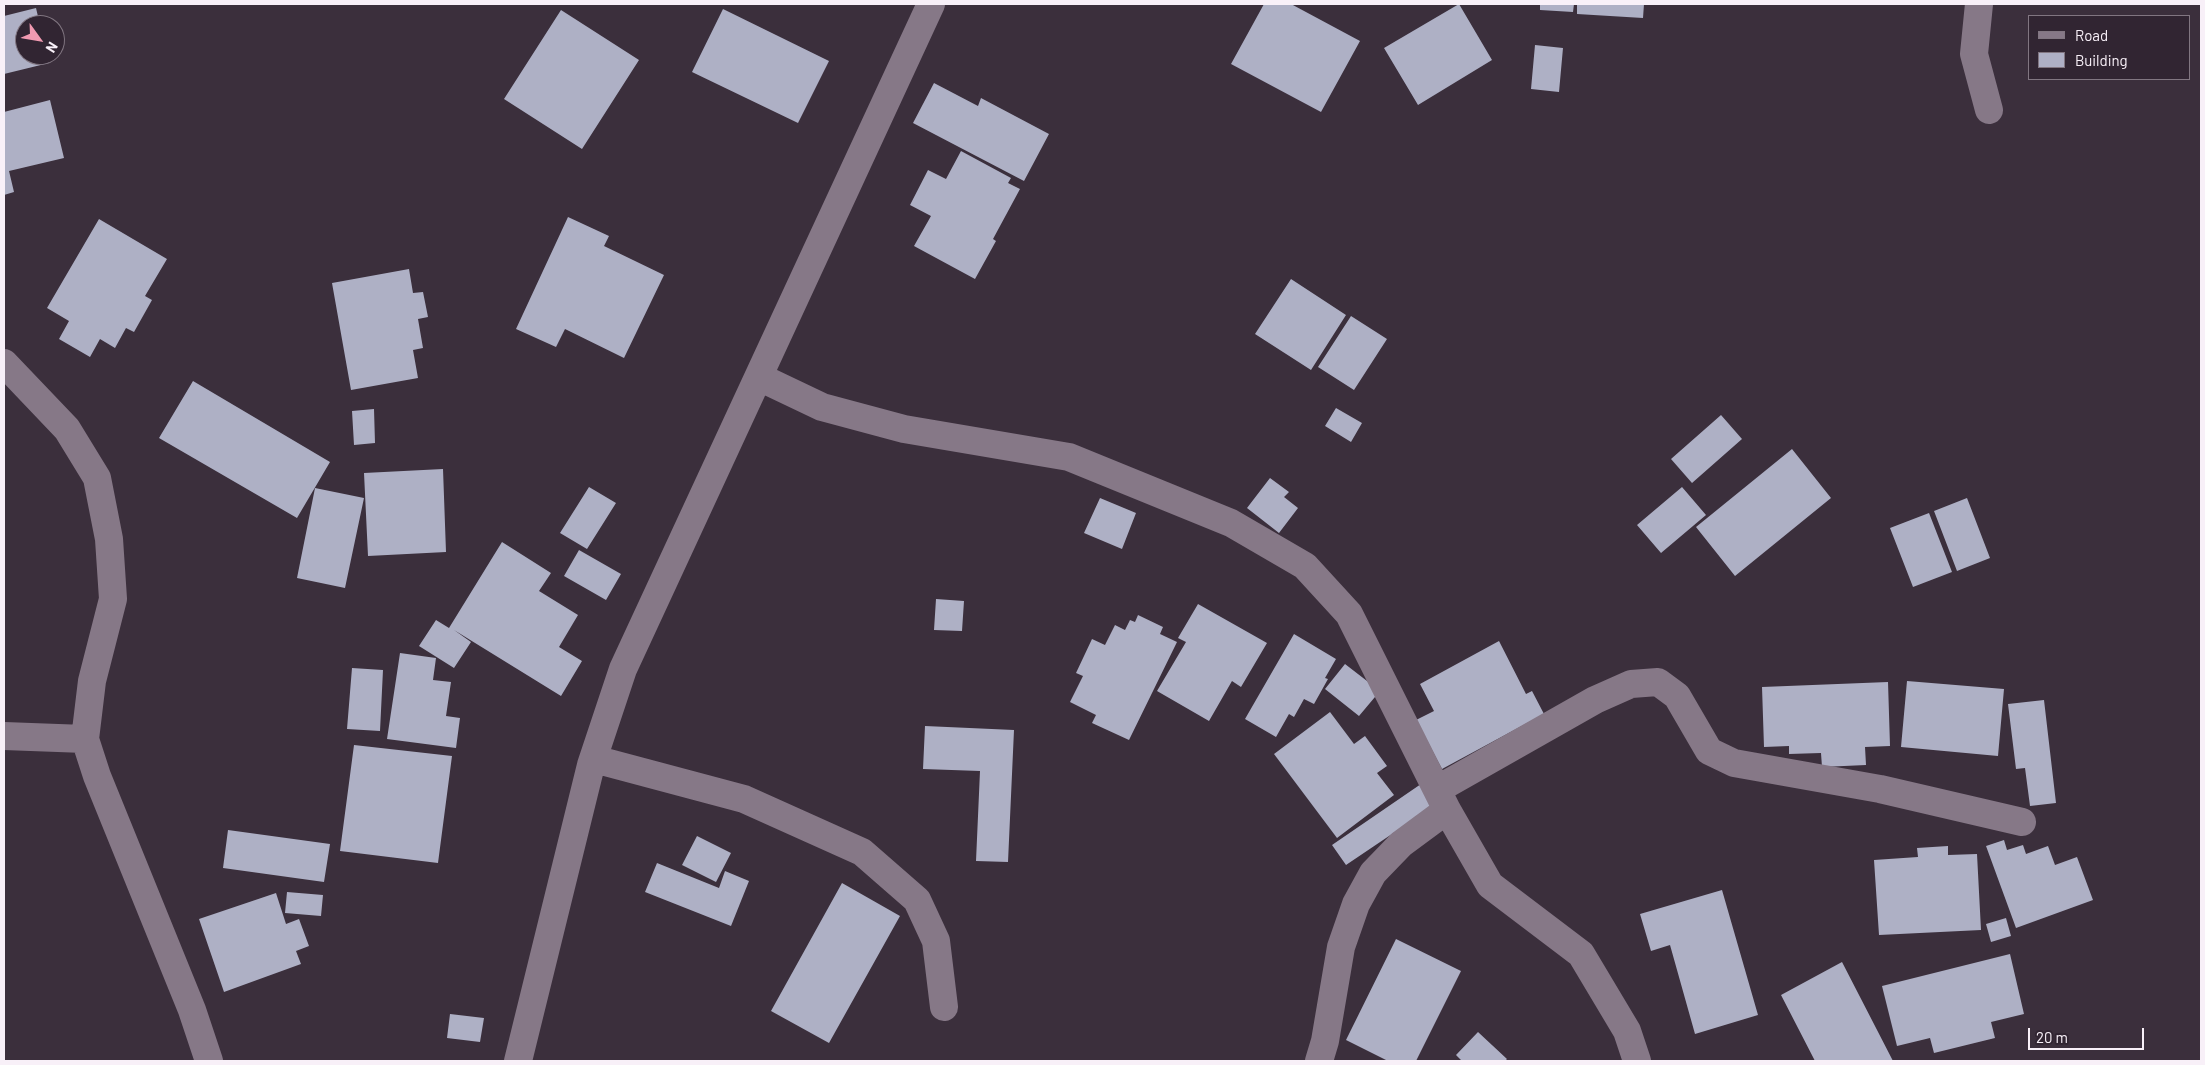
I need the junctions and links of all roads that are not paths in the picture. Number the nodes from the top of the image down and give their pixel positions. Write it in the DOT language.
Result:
graph roads {
  1 [pos="931,4"];
  2 [pos="1979,4"];
  3 [pos="1988,110"];
  4 [pos="4,363"];
  5 [pos="759,377"];
  6 [pos="4,736"];
  7 [pos="85,739"];
  8 [pos="594,759"];
  9 [pos="1442,800"];
  10 [pos="2022,822"];
  11 [pos="944,1007"];
  12 [pos="209,1061"];
  13 [pos="518,1061"];
  14 [pos="1319,1061"];
  15 [pos="1637,1061"];
  1 -- 5 [label="street"];
  2 -- 3 [label="street"];
  4 -- 7 [label="street"];
  5 -- 8 [label="street"];
  5 -- 9 [label="street"];
  6 -- 7 [label="street"];
  7 -- 12 [label="street"];
  8 -- 11 [label="street"];
  8 -- 13 [label="street"];
  9 -- 10 [label="street"];
  9 -- 14 [label="street"];
  9 -- 15 [label="street"];
}
